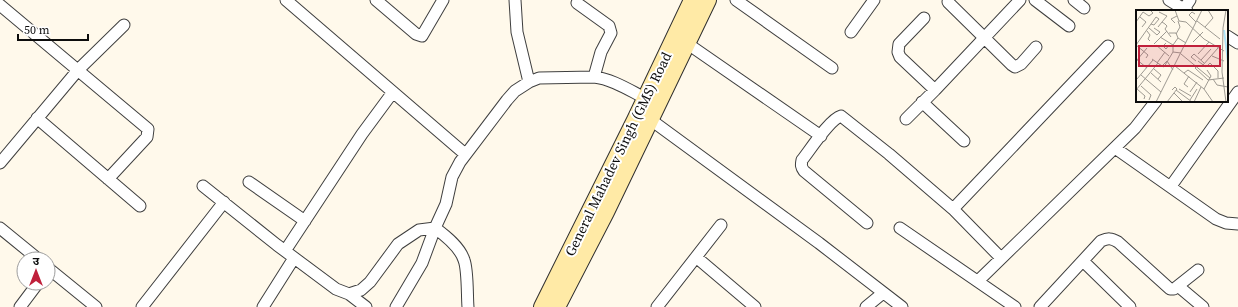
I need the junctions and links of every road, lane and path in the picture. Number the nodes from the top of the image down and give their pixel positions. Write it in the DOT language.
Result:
graph roads {
  1 [pos="286,0"];
  2 [pos="376,0"];
  3 [pos="443,0"];
  4 [pos="515,0"];
  5 [pos="692,0"];
  6 [pos="708,0"];
  7 [pos="736,0"];
  8 [pos="874,0"];
  9 [pos="1020,0"];
  10 [pos="1035,0"];
  11 [pos="1074,0"];
  12 [pos="1169,0"];
  13 [pos="948,2"];
  14 [pos="577,3"];
  15 [pos="1187,7"];
  16 [pos="1084,8"];
  17 [pos="2,9"];
  18 [pos="924,18"];
  19 [pos="124,26"];
  20 [pos="1069,26"];
  21 [pos="851,32"];
  22 [pos="984,39"];
  23 [pos="688,44"];
  24 [pos="1108,46"];
  25 [pos="1036,47"];
  26 [pos="832,68"];
  27 [pos="78,70"];
  28 [pos="594,77"];
  29 [pos="529,82"];
  30 [pos="935,90"];
  31 [pos="393,92"];
  32 [pos="1238,92"];
  33 [pos="644,98"];
  34 [pos="922,102"];
  35 [pos="1155,102"];
  36 [pos="37,118"];
  37 [pos="906,119"];
  38 [pos="651,120"];
  39 [pos="821,136"];
  40 [pos="964,141"];
  41 [pos="1115,148"];
  42 [pos="465,154"];
  43 [pos="0,163"];
  44 [pos="108,178"];
  45 [pos="249,182"];
  46 [pos="203,186"];
  47 [pos="1171,186"];
  48 [pos="224,202"];
  49 [pos="140,206"];
  50 [pos="953,209"];
  51 [pos="305,221"];
  52 [pos="867,223"];
  53 [pos="721,224"];
  54 [pos="1238,224"];
  55 [pos="0,228"];
  56 [pos="435,228"];
  57 [pos="900,228"];
  58 [pos="28,251"];
  59 [pos="290,255"];
  60 [pos="696,257"];
  61 [pos="1001,258"];
  62 [pos="1083,262"];
  63 [pos="1198,270"];
  64 [pos="56,275"];
  65 [pos="978,281"];
  66 [pos="1178,286"];
  67 [pos="32,291"];
  68 [pos="883,293"];
  69 [pos="349,294"];
  70 [pos="561,305"];
  71 [pos="20,307"];
  72 [pos="96,307"];
  73 [pos="142,307"];
  74 [pos="263,307"];
  75 [pos="366,307"];
  76 [pos="396,307"];
  77 [pos="468,307"];
  78 [pos="542,307"];
  79 [pos="657,307"];
  80 [pos="755,307"];
  81 [pos="866,307"];
  82 [pos="902,307"];
  83 [pos="1015,307"];
  84 [pos="1040,307"];
  85 [pos="1130,307"];
  86 [pos="1203,307"];
  1 -- 31 [label="street"];
  2 -- 3 [label="street"];
  4 -- 29 [label="street"];
  5 -- 33 [label="street, General Mahadev Singh (GMS) Road"];
  6 -- 23 [label="street"];
  7 -- 26 [label="street"];
  8 -- 21 [label="street"];
  9 -- 22 [label="street"];
  10 -- 20 [label="street"];
  11 -- 16 [label="street"];
  12 -- 15 [label="street"];
  13 -- 22 [label="street"];
  14 -- 28 [label="street"];
  17 -- 27 [label="street"];
  18 -- 30 [label="street"];
  19 -- 27 [label="street"];
  22 -- 25 [label="street"];
  22 -- 30 [label="street"];
  23 -- 38 [label="street"];
  23 -- 39 [label="street"];
  24 -- 50 [label="street"];
  27 -- 36 [label="street"];
  27 -- 44 [label="street"];
  28 -- 29 [label="street"];
  28 -- 33 [label="street"];
  29 -- 42 [label="street"];
  30 -- 34 [label="street"];
  31 -- 42 [label="street"];
  31 -- 51 [label="street"];
  32 -- 47 [label="street"];
  33 -- 78 [label="street, General Mahadev Singh (GMS) Road"];
  34 -- 37 [label="street"];
  34 -- 40 [label="street"];
  35 -- 41 [label="street"];
  36 -- 43 [label="street"];
  36 -- 44 [label="street"];
  38 -- 68 [label="street"];
  38 -- 70 [label="street"];
  39 -- 50 [label="street"];
  39 -- 52 [label="street"];
  41 -- 47 [label="street"];
  41 -- 61 [label="street"];
  42 -- 56 [label="street"];
  44 -- 49 [label="street"];
  45 -- 51 [label="street"];
  46 -- 48 [label="street"];
  47 -- 54 [label="street"];
  48 -- 59 [label="street"];
  48 -- 73 [label="street"];
  50 -- 61 [label="street"];
  51 -- 59 [label="street"];
  53 -- 60 [label="street"];
  55 -- 58 [label="street"];
  56 -- 69 [label="street"];
  56 -- 76 [label="street"];
  56 -- 77 [label="street"];
  57 -- 65 [label="street"];
  59 -- 69 [label="street"];
  59 -- 74 [label="street"];
  60 -- 79 [label="street"];
  60 -- 80 [label="street"];
  61 -- 65 [label="street"];
  62 -- 66 [label="street"];
  62 -- 84 [label="street"];
  62 -- 85 [label="street"];
  63 -- 66 [label="street"];
  64 -- 72 [label="street"];
  65 -- 83 [label="street"];
  66 -- 86 [label="street"];
  67 -- 71 [label="street"];
  68 -- 81 [label="street"];
  68 -- 82 [label="street"];
  69 -- 75 [label="street"];
}
